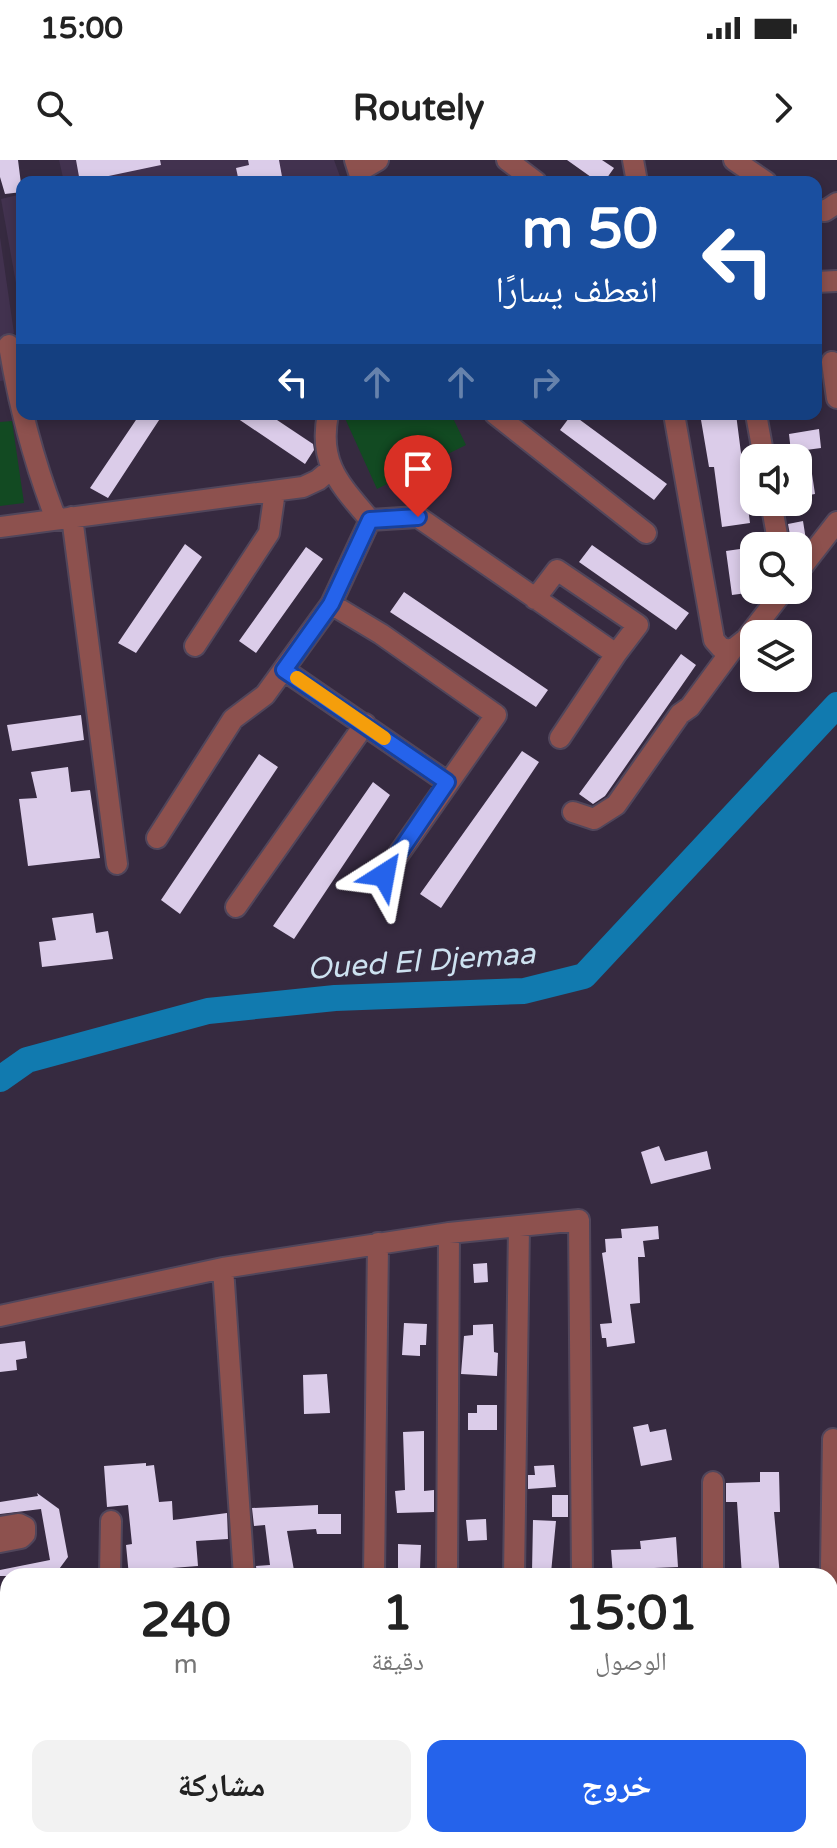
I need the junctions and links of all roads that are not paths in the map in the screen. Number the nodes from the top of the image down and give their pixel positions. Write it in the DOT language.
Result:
graph roads {
  1 [pos="378,160"];
  2 [pos="505,160"];
  3 [pos="734,160"];
  4 [pos="358,171"];
  5 [pos="528,176"];
  6 [pos="757,176"];
  7 [pos="9,345"];
  8 [pos="828,363"];
  9 [pos="837,398"];
  10 [pos="10,411"];
  11 [pos="327,420"];
  12 [pos="503,420"];
  13 [pos="675,420"];
  14 [pos="757,420"];
  15 [pos="761,444"];
  16 [pos="330,470"];
  17 [pos="275,491"];
  18 [pos="64,518"];
  19 [pos="370,520"];
  20 [pos="837,522"];
  21 [pos="0,527"];
  22 [pos="646,533"];
  23 [pos="812,554"];
  24 [pos="535,599"];
  25 [pos="331,604"];
  26 [pos="773,604"];
  27 [pos="195,646"];
  28 [pos="732,650"];
  29 [pos="616,654"];
  30 [pos="284,670"];
  31 [pos="365,724"];
  32 [pos="560,738"];
  33 [pos="447,782"];
  34 [pos="573,812"];
  35 [pos="157,838"];
  36 [pos="117,864"];
  37 [pos="384,875"];
  38 [pos="236,907"];
  39 [pos="519,1226"];
  40 [pos="449,1233"];
  41 [pos="378,1243"];
  42 [pos="223,1268"];
  43 [pos="0,1316"];
  44 [pos="833,1439"];
  45 [pos="713,1482"];
  46 [pos="111,1521"];
  47 [pos="0,1527"];
  48 [pos="0,1542"];
  49 [pos="835,1558"];
  50 [pos="110,1568"];
  51 [pos="243,1568"];
  52 [pos="374,1568"];
  53 [pos="447,1568"];
  54 [pos="514,1568"];
  55 [pos="582,1568"];
  56 [pos="713,1568"];
  1 -- 4 [label="street"];
  2 -- 5 [label="street"];
  3 -- 6 [label="street"];
  7 -- 10 [label="street"];
  8 -- 9 [label="street"];
  10 -- 18 [label="street"];
  11 -- 16 [label="street"];
  12 -- 22 [label="street"];
  13 -- 28 [label="street"];
  14 -- 15 [label="street"];
  16 -- 17 [label="street"];
  16 -- 19 [label="street"];
  17 -- 18 [label="street"];
  17 -- 27 [label="street"];
  18 -- 21 [label="street"];
  18 -- 36 [label="street"];
  19 -- 24 [label="street"];
  19 -- 25 [label="street"];
  20 -- 23 [label="street"];
  24 -- 29 [label="street"];
  24 -- 29 [label="street"];
  25 -- 30 [label="street"];
  25 -- 33 [label="street"];
  26 -- 28 [label="street"];
  28 -- 34 [label="street"];
  29 -- 32 [label="street"];
  30 -- 31 [label="street"];
  30 -- 35 [label="street"];
  31 -- 33 [label="street"];
  31 -- 38 [label="street"];
  33 -- 37 [label="street"];
  39 -- 40 [label="street"];
  39 -- 54 [label="street"];
  39 -- 55 [label="street"];
  40 -- 41 [label="street"];
  40 -- 53 [label="street"];
  41 -- 42 [label="street"];
  41 -- 52 [label="street"];
  42 -- 43 [label="street"];
  42 -- 51 [label="street"];
  44 -- 49 [label="street"];
  45 -- 56 [label="street"];
  46 -- 50 [label="street"];
  47 -- 48 [label="street"];
}
